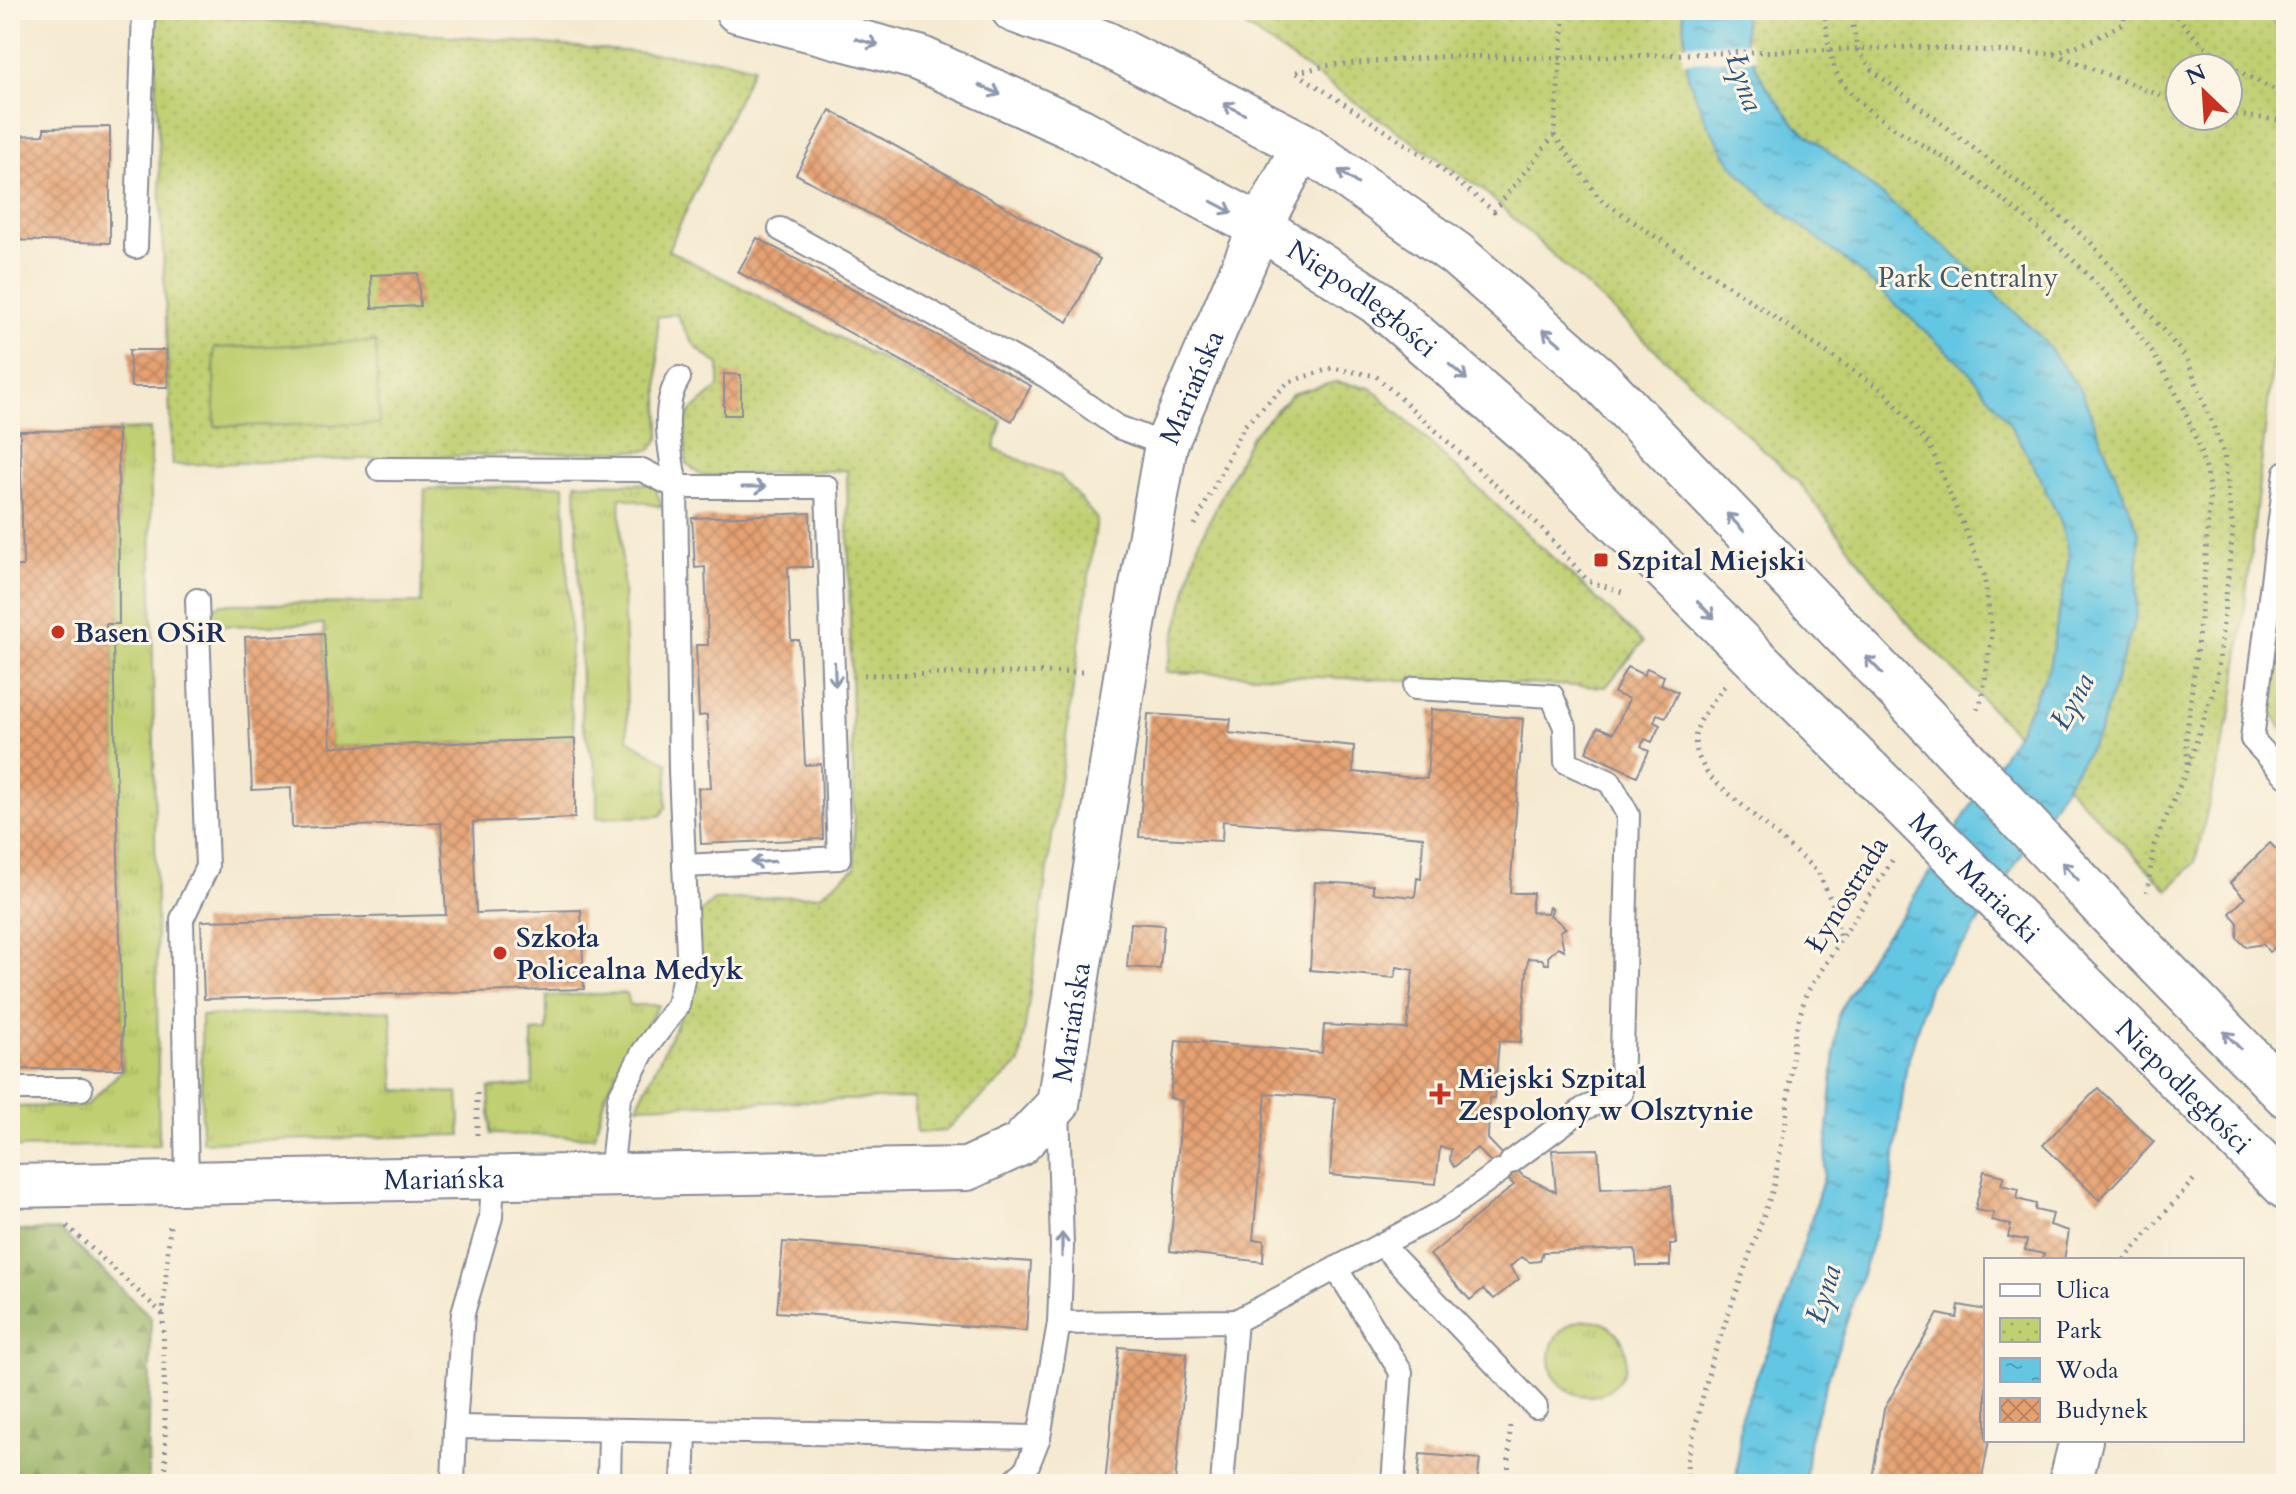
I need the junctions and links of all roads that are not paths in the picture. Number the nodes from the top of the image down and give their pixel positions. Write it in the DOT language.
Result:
graph roads {
  1 [pos="144,10"];
  2 [pos="737,10"];
  3 [pos="1014,10"];
  4 [pos="1303,145"];
  5 [pos="1260,227"];
  6 [pos="780,229"];
  7 [pos="136,247"];
  8 [pos="679,378"];
  9 [pos="1166,445"];
  10 [pos="379,469"];
  11 [pos="2286,472"];
  12 [pos="676,487"];
  13 [pos="197,600"];
  14 [pos="1415,688"];
  15 [pos="1869,771"];
  16 [pos="2286,776"];
  17 [pos="684,866"];
  18 [pos="2082,984"];
  19 [pos="10,1089"];
  20 [pos="81,1089"];
  21 [pos="2286,1095"];
  22 [pos="1058,1104"];
  23 [pos="485,1164"];
  24 [pos="611,1175"];
  25 [pos="10,1186"];
  26 [pos="2286,1187"];
  27 [pos="179,1198"];
  28 [pos="1382,1245"];
  29 [pos="1336,1268"];
  30 [pos="1236,1321"];
  31 [pos="1059,1323"];
  32 [pos="1536,1407"];
  33 [pos="455,1427"];
  34 [pos="610,1431"];
  35 [pos="685,1433"];
  36 [pos="1039,1437"];
  37 [pos="2080,1442"];
  38 [pos="453,1484"];
  39 [pos="609,1484"];
  40 [pos="683,1484"];
  41 [pos="1010,1484"];
  42 [pos="1222,1484"];
  43 [pos="1393,1484"];
  44 [pos="2070,1484"];
  1 -- 7 [label="lane"];
  2 -- 5 [label="street, Niepodległości, one-way"];
  4 -- 3 [label="street, one-way"];
  4 -- 5 [label="street, Mariańska"];
  21 -- 4 [label="street, one-way, bridge"];
  5 -- 9 [label="street, Mariańska"];
  5 -- 15 [label="street, Niepodległości, one-way"];
  6 -- 9 [label="lane"];
  8 -- 12 [label="lane"];
  9 -- 22 [label="street, Mariańska"];
  10 -- 12 [label="lane"];
  11 -- 16 [label="lane"];
  12 -- 17 [label="lane"];
  12 -- 17 [label="lane, one-way"];
  13 -- 27 [label="lane"];
  14 -- 28 [label="lane"];
  15 -- 18 [label="street, Most Mariacki, bridge"];
  17 -- 24 [label="lane"];
  18 -- 26 [label="street, Niepodległości"];
  19 -- 20 [label="lane"];
  22 -- 24 [label="street, Mariańska"];
  31 -- 22 [label="lane, one-way"];
  23 -- 24 [label="street, Mariańska"];
  23 -- 27 [label="street, Mariańska"];
  23 -- 33 [label="lane"];
  25 -- 27 [label="street, Mariańska"];
  28 -- 29 [label="lane"];
  28 -- 32 [label="lane"];
  29 -- 30 [label="lane"];
  29 -- 43 [label="lane"];
  30 -- 31 [label="lane"];
  30 -- 42 [label="lane"];
  31 -- 36 [label="lane"];
  33 -- 34 [label="lane"];
  33 -- 38 [label="lane"];
  34 -- 35 [label="lane"];
  34 -- 39 [label="lane"];
  35 -- 36 [label="lane"];
  35 -- 40 [label="lane"];
  36 -- 41 [label="lane"];
  37 -- 44 [label="street"];
}
